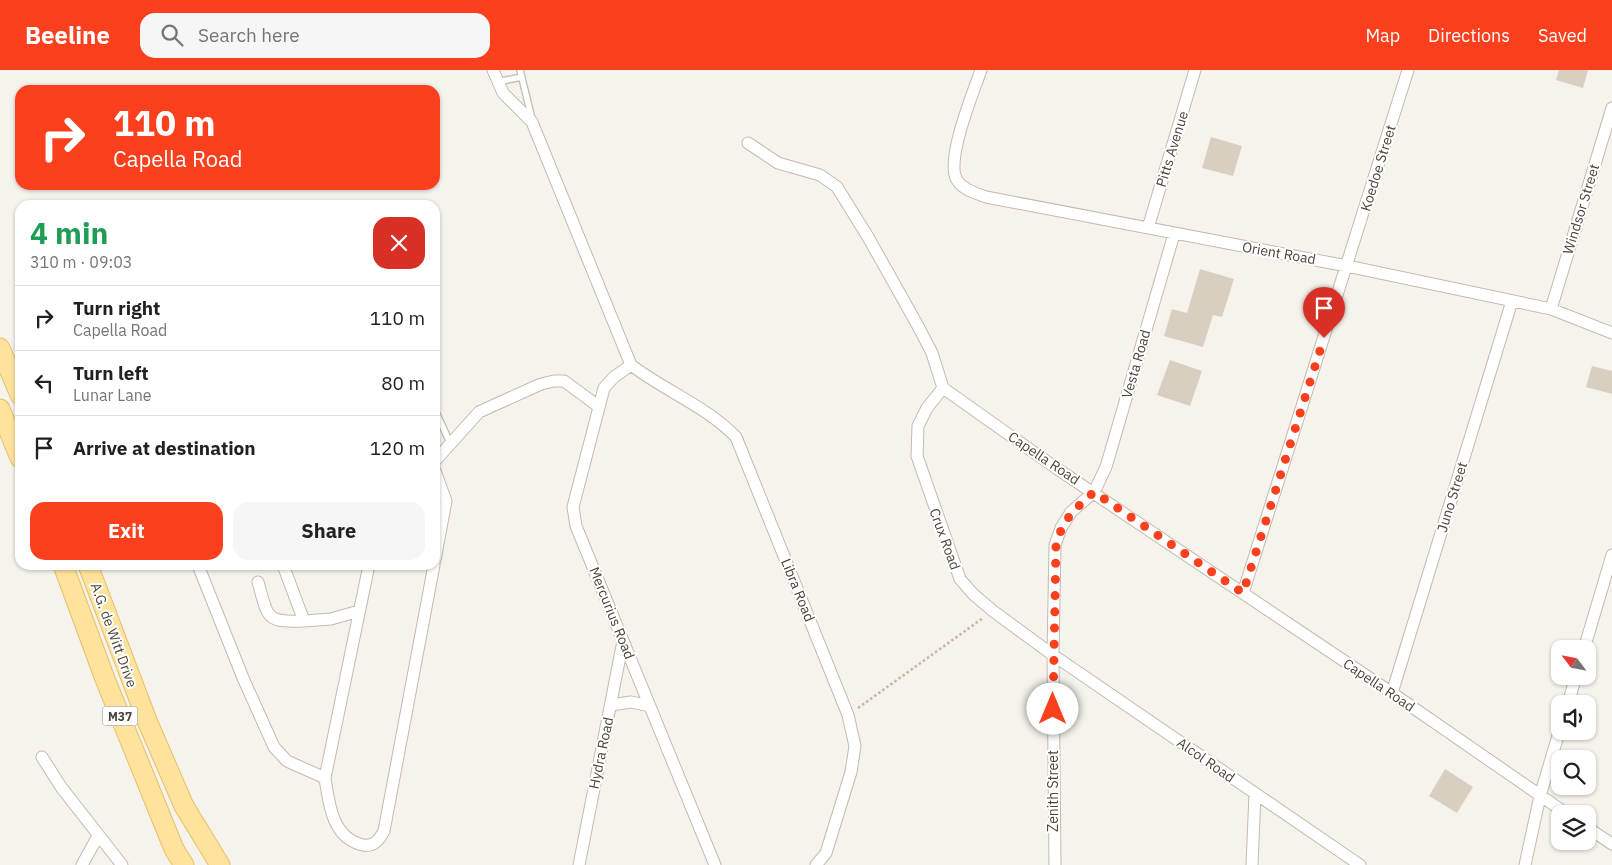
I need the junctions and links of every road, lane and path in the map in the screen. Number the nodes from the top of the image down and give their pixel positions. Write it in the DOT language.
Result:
graph roads {
  1 [pos="493,70"];
  2 [pos="520,70"];
  3 [pos="981,70"];
  4 [pos="1195,70"];
  5 [pos="1408,70"];
  6 [pos="522,77"];
  7 [pos="497,82"];
  8 [pos="1612,108"];
  9 [pos="532,122"];
  10 [pos="748,143"];
  11 [pos="1148,228"];
  12 [pos="1174,234"];
  13 [pos="1347,266"];
  14 [pos="1512,301"];
  15 [pos="1551,309"];
  16 [pos="1612,333"];
  17 [pos="0,348"];
  18 [pos="631,365"];
  19 [pos="15,383"];
  20 [pos="943,388"];
  21 [pos="598,406"];
  22 [pos="0,409"];
  23 [pos="440,421"];
  24 [pos="451,445"];
  25 [pos="15,446"];
  26 [pos="440,456"];
  27 [pos="440,485"];
  28 [pos="1094,492"];
  29 [pos="440,533"];
  30 [pos="1612,555"];
  31 [pos="65,570"];
  32 [pos="90,570"];
  33 [pos="200,570"];
  34 [pos="285,570"];
  35 [pos="365,570"];
  36 [pos="433,570"];
  37 [pos="258,582"];
  38 [pos="1243,593"];
  39 [pos="359,611"];
  40 [pos="993,611"];
  41 [pos="304,621"];
  42 [pos="623,640"];
  43 [pos="1587,640"];
  44 [pos="1053,655"];
  45 [pos="126,669"];
  46 [pos="105,679"];
  47 [pos="1392,693"];
  48 [pos="611,705"];
  49 [pos="650,706"];
  50 [pos="848,715"];
  51 [pos="148,723"];
  52 [pos="127,734"];
  53 [pos="1557,740"];
  54 [pos="42,758"];
  55 [pos="325,778"];
  56 [pos="1255,794"];
  57 [pos="1540,796"];
  58 [pos="1554,805"];
  59 [pos="1596,833"];
  60 [pos="98,836"];
  61 [pos="1612,844"];
  62 [pos="82,865"];
  63 [pos="122,865"];
  64 [pos="184,865"];
  65 [pos="220,865"];
  66 [pos="578,865"];
  67 [pos="715,865"];
  68 [pos="816,865"];
  69 [pos="1055,865"];
  70 [pos="1252,865"];
  71 [pos="1360,865"];
  72 [pos="1524,865"];
  1 -- 7 [label="street"];
  2 -- 6 [label="lane"];
  3 -- 11 [label="street, Orient Road"];
  4 -- 11 [label="street, Pitts Avenue"];
  5 -- 13 [label="street, Koedoe Street"];
  6 -- 7 [label="lane"];
  6 -- 9 [label="lane"];
  7 -- 9 [label="street"];
  8 -- 15 [label="street, Windsor Street"];
  9 -- 18 [label="street"];
  10 -- 20 [label="street"];
  11 -- 12 [label="street, Orient Road"];
  12 -- 13 [label="street, Orient Road"];
  12 -- 28 [label="street, Vesta Road"];
  13 -- 14 [label="street, Orient Road"];
  13 -- 38 [label="street, Koedoe Street"];
  14 -- 15 [label="street, Orient Road"];
  14 -- 47 [label="street, Juno Street"];
  15 -- 16 [label="street, Orient Road"];
  17 -- 19 [label="main road"];
  18 -- 21 [label="street, Mercurius Road"];
  18 -- 50 [label="street, Libra Road"];
  20 -- 28 [label="street, Capella Road"];
  20 -- 40 [label="street, Crux Road"];
  21 -- 24 [label="street"];
  21 -- 42 [label="street, Mercurius Road"];
  22 -- 25 [label="main road"];
  23 -- 24 [label="lane"];
  24 -- 26 [label="street"];
  27 -- 29 [label="street"];
  28 -- 38 [label="street, Capella Road"];
  28 -- 44 [label="street, Zenith Street"];
  30 -- 43 [label="street"];
  31 -- 46 [label="main road, A.G. de Witt Drive / M37"];
  32 -- 45 [label="main road, A.G. de Witt Drive / M37"];
  33 -- 55 [label="street"];
  34 -- 41 [label="street"];
  35 -- 39 [label="street"];
  36 -- 55 [label="street"];
  37 -- 41 [label="street"];
  38 -- 47 [label="street, Capella Road"];
  39 -- 41 [label="street"];
  39 -- 55 [label="street"];
  40 -- 44 [label="street, Crux Road"];
  40 -- 50 [label="path"];
  42 -- 48 [label="street, Hydra Road"];
  42 -- 49 [label="street, Mercurius Road"];
  44 -- 56 [label="street, Alcol Road"];
  44 -- 69 [label="street, Zenith Street"];
  45 -- 46 [label="main road"];
  45 -- 51 [label="main road, A.G. de Witt Drive / M37"];
  46 -- 52 [label="main road, A.G. de Witt Drive / M37"];
  47 -- 57 [label="street, Capella Road"];
  48 -- 49 [label="street"];
  48 -- 66 [label="street, Hydra Road"];
  49 -- 67 [label="street, Mercurius Road"];
  50 -- 68 [label="street, Libra Road"];
  51 -- 52 [label="main road"];
  51 -- 65 [label="main road, A.G. de Witt Drive / M37"];
  52 -- 64 [label="main road, A.G. de Witt Drive / M37"];
  53 -- 57 [label="street"];
  54 -- 60 [label="street"];
  56 -- 70 [label="street"];
  56 -- 71 [label="street, Alcol Road"];
  57 -- 58 [label="street, Capella Road"];
  57 -- 72 [label="street"];
  59 -- 61 [label="street"];
  60 -- 62 [label="street"];
  60 -- 63 [label="street"];
}
